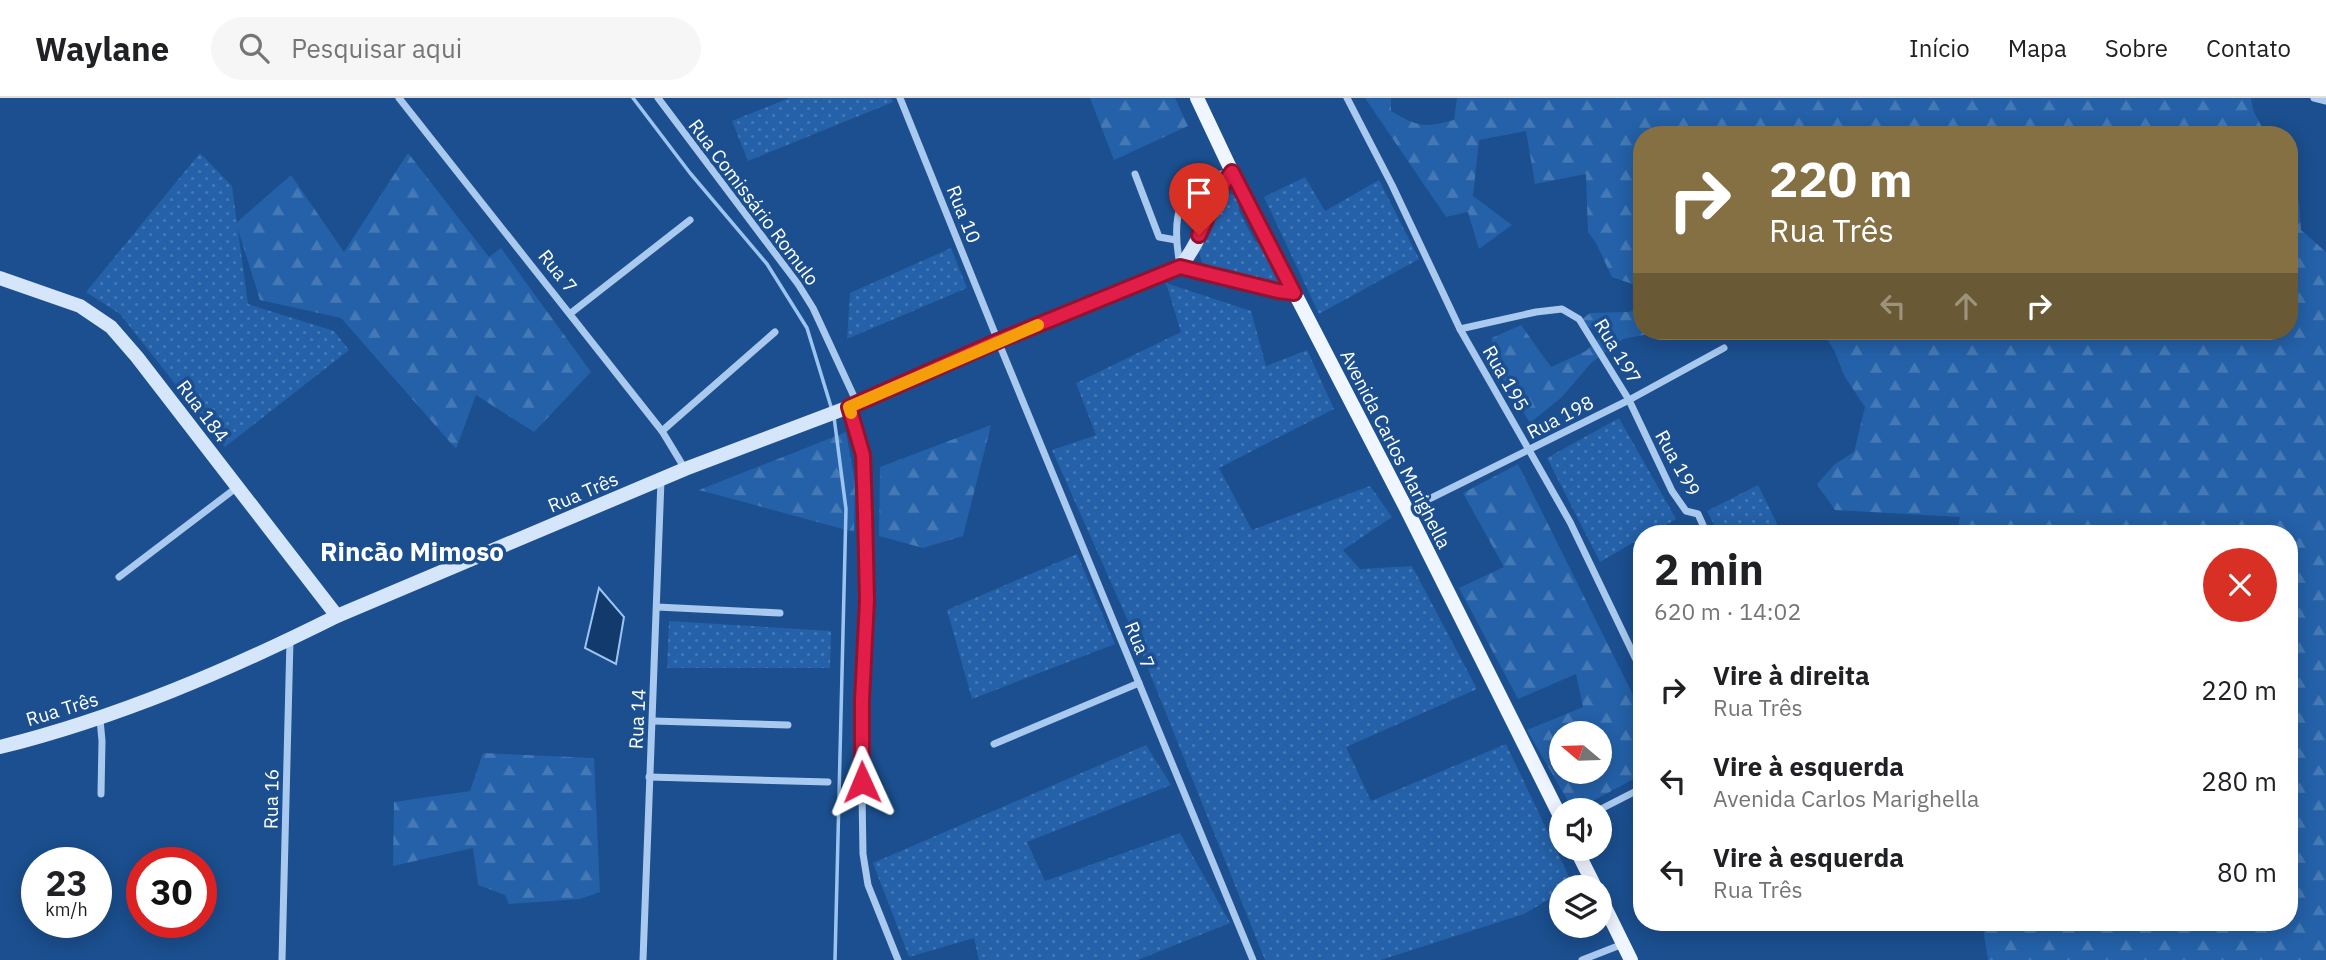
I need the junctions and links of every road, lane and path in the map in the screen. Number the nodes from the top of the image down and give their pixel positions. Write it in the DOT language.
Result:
graph roads {
  1 [pos="399,98"];
  2 [pos="658,98"];
  3 [pos="900,98"];
  4 [pos="1197,98"];
  5 [pos="1347,98"];
  6 [pos="2314,98"];
  7 [pos="2326,101"];
  8 [pos="1232,172"];
  9 [pos="1135,174"];
  10 [pos="690,220"];
  11 [pos="1175,240"];
  12 [pos="1180,267"];
  13 [pos="0,278"];
  14 [pos="1294,293"];
  15 [pos="571,313"];
  16 [pos="1460,329"];
  17 [pos="775,332"];
  18 [pos="998,341"];
  19 [pos="1724,348"];
  20 [pos="1629,400"];
  21 [pos="853,405"];
  22 [pos="663,431"];
  23 [pos="1529,450"];
  24 [pos="685,469"];
  25 [pos="661,480"];
  26 [pos="236,488"];
  27 [pos="1407,509"];
  28 [pos="1703,525"];
  29 [pos="119,577"];
  30 [pos="657,607"];
  31 [pos="780,613"];
  32 [pos="337,616"];
  33 [pos="290,639"];
  34 [pos="1633,653"];
  35 [pos="1139,683"];
  36 [pos="100,719"];
  37 [pos="653,721"];
  38 [pos="788,724"];
  39 [pos="994,744"];
  40 [pos="0,747"];
  41 [pos="649,777"];
  42 [pos="828,782"];
  43 [pos="1633,793"];
  44 [pos="101,794"];
  45 [pos="1551,798"];
  46 [pos="1612,803"];
  47 [pos="1612,922"];
  48 [pos="1623,944"];
  49 [pos="282,960"];
  50 [pos="643,960"];
  51 [pos="898,960"];
  52 [pos="1253,960"];
  53 [pos="1582,960"];
  54 [pos="1631,960"];
  1 -- 15 [label="street, Rua 7"];
  2 -- 21 [label="street, Rua Comissário Romulo"];
  3 -- 18 [label="street, Rua 10"];
  4 -- 8 [label="main road, Avenida Carlos Marighella"];
  5 -- 16 [label="street, Rua 195"];
  6 -- 7 [label="street"];
  8 -- 11 [label="street"];
  8 -- 12 [label="main road"];
  8 -- 14 [label="main road, Avenida Carlos Marighella"];
  9 -- 11 [label="street"];
  10 -- 15 [label="street"];
  11 -- 12 [label="street"];
  12 -- 14 [label="main road"];
  12 -- 18 [label="main road, Rua Três"];
  13 -- 26 [label="main road, Rua 184"];
  14 -- 27 [label="main road, Avenida Carlos Marighella"];
  15 -- 22 [label="street, Rua 7"];
  16 -- 20 [label="street, Rua 197"];
  16 -- 23 [label="street, Rua 195"];
  17 -- 22 [label="street"];
  18 -- 21 [label="main road, Rua Três"];
  18 -- 35 [label="street, Rua 7"];
  19 -- 20 [label="street, Rua 198"];
  20 -- 23 [label="street, Rua 198"];
  20 -- 28 [label="street, Rua 199"];
  21 -- 24 [label="main road, Rua Três"];
  21 -- 51 [label="street, Rua Comissário Romulo"];
  22 -- 24 [label="street, Rua 7"];
  23 -- 27 [label="street, Rua 198"];
  23 -- 34 [label="street, Rua 195"];
  24 -- 25 [label="main road, Rua Três"];
  25 -- 30 [label="street, Rua 14"];
  25 -- 32 [label="main road, Rua Três"];
  26 -- 29 [label="street"];
  26 -- 32 [label="main road, Rua 184"];
  27 -- 45 [label="main road, Avenida Carlos Marighella"];
  30 -- 31 [label="street"];
  30 -- 37 [label="street, Rua 14"];
  32 -- 33 [label="main road, Rua Três"];
  33 -- 36 [label="main road, Rua Três"];
  33 -- 49 [label="street, Rua 16"];
  35 -- 39 [label="street"];
  35 -- 52 [label="street, Rua 7"];
  36 -- 40 [label="main road, Rua Três"];
  36 -- 44 [label="street"];
  37 -- 38 [label="street"];
  37 -- 41 [label="street, Rua 14"];
  41 -- 42 [label="street"];
  41 -- 50 [label="street, Rua 14"];
  43 -- 46 [label="street"];
  47 -- 48 [label="main road"];
  48 -- 53 [label="street"];
  48 -- 54 [label="main road"];
}
